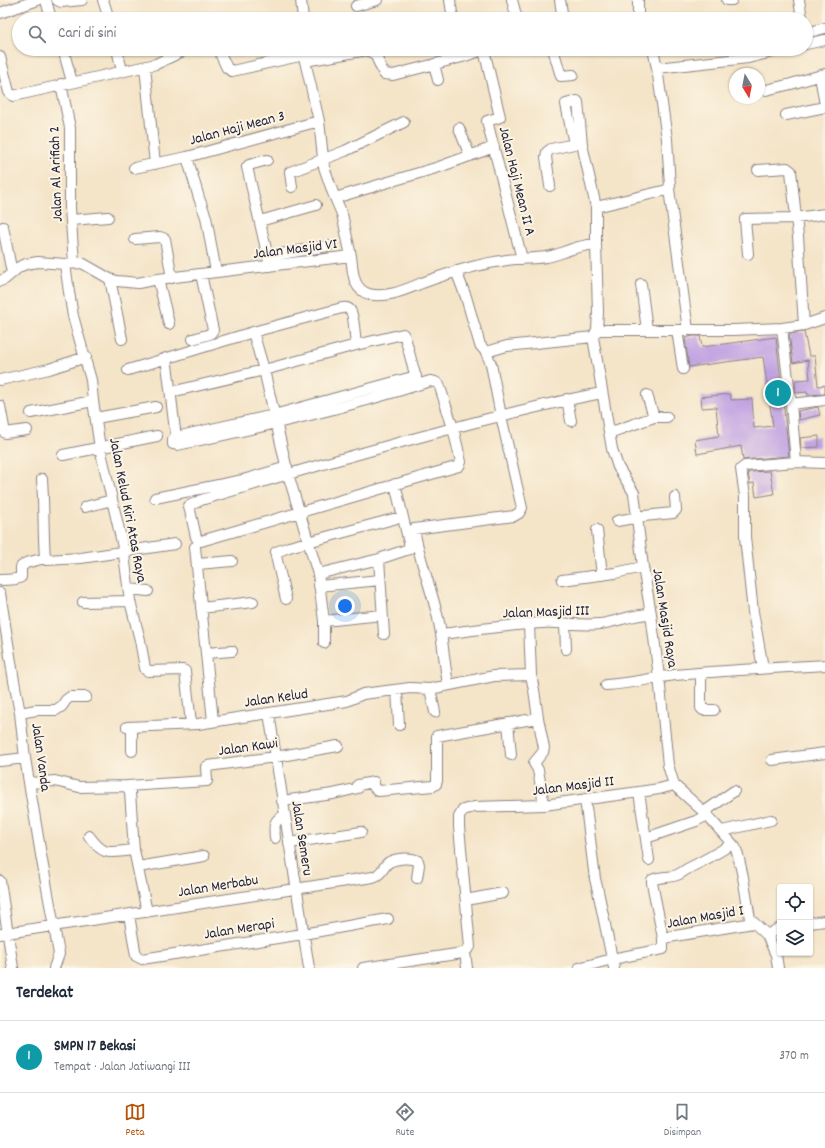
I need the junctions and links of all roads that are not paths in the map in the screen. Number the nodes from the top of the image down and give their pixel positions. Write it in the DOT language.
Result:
graph roads {
  1 [pos="38,0"];
  2 [pos="46,0"];
  3 [pos="82,0"];
  4 [pos="103,0"];
  5 [pos="301,0"];
  6 [pos="376,0"];
  7 [pos="450,0"];
  8 [pos="512,0"];
  9 [pos="560,0"];
  10 [pos="638,0"];
  11 [pos="727,0"];
  12 [pos="732,0"];
  13 [pos="799,0"];
  14 [pos="62,1"];
  15 [pos="356,6"];
  16 [pos="49,12"];
  17 [pos="107,12"];
  18 [pos="302,12"];
  19 [pos="452,12"];
  20 [pos="515,12"];
  21 [pos="561,12"];
  22 [pos="638,12"];
  23 [pos="801,12"];
  24 [pos="0,13"];
  25 [pos="825,28"];
  26 [pos="813,31"];
  27 [pos="825,40"];
  28 [pos="813,41"];
  29 [pos="66,56"];
  30 [pos="119,56"];
  31 [pos="173,56"];
  32 [pos="221,56"];
  33 [pos="300,56"];
  34 [pos="304,56"];
  35 [pos="376,56"];
  36 [pos="454,56"];
  37 [pos="487,56"];
  38 [pos="555,56"];
  39 [pos="654,56"];
  40 [pos="756,56"];
  41 [pos="0,58"];
  42 [pos="434,64"];
  43 [pos="145,67"];
  44 [pos="657,68"];
  45 [pos="122,72"];
  46 [pos="573,75"];
  47 [pos="822,75"];
  48 [pos="438,80"];
  49 [pos="72,82"];
  50 [pos="61,84"];
  51 [pos="766,90"];
  52 [pos="825,106"];
  53 [pos="786,115"];
  54 [pos="319,120"];
  55 [pos="404,122"];
  56 [pos="459,128"];
  57 [pos="494,147"];
  58 [pos="470,156"];
  59 [pos="187,157"];
  60 [pos="323,159"];
  61 [pos="267,160"];
  62 [pos="155,164"];
  63 [pos="134,168"];
  64 [pos="758,170"];
  65 [pos="550,186"];
  66 [pos="292,187"];
  67 [pos="669,189"];
  68 [pos="334,198"];
  69 [pos="316,205"];
  70 [pos="596,207"];
  71 [pos="825,214"];
  72 [pos="108,217"];
  73 [pos="796,218"];
  74 [pos="71,220"];
  75 [pos="260,221"];
  76 [pos="3,227"];
  77 [pos="135,239"];
  78 [pos="596,244"];
  79 [pos="328,246"];
  80 [pos="748,254"];
  81 [pos="351,256"];
  82 [pos="522,259"];
  83 [pos="270,261"];
  84 [pos="70,263"];
  85 [pos="13,272"];
  86 [pos="216,272"];
  87 [pos="456,272"];
  88 [pos="201,274"];
  89 [pos="172,278"];
  90 [pos="110,279"];
  91 [pos="158,280"];
  92 [pos="0,281"];
  93 [pos="641,284"];
  94 [pos="825,318"];
  95 [pos="169,324"];
  96 [pos="804,325"];
  97 [pos="782,328"];
  98 [pos="647,330"];
  99 [pos="683,330"];
  100 [pos="253,332"];
  101 [pos="595,334"];
  102 [pos="122,339"];
  103 [pos="193,339"];
  104 [pos="356,345"];
  105 [pos="486,352"];
  106 [pos="86,358"];
  107 [pos="166,358"];
  108 [pos="683,369"];
  109 [pos="128,370"];
  110 [pos="264,370"];
  111 [pos="0,380"];
  112 [pos="417,381"];
  113 [pos="171,392"];
  114 [pos="602,393"];
  115 [pos="647,395"];
  116 [pos="567,399"];
  117 [pos="825,400"];
  118 [pos="93,401"];
  119 [pos="791,404"];
  120 [pos="0,406"];
  121 [pos="156,407"];
  122 [pos="31,413"];
  123 [pos="501,416"];
  124 [pos="654,417"];
  125 [pos="667,417"];
  126 [pos="96,418"];
  127 [pos="275,420"];
  128 [pos="571,421"];
  129 [pos="453,428"];
  130 [pos="27,430"];
  131 [pos="609,433"];
  132 [pos="157,436"];
  133 [pos="100,448"];
  134 [pos="63,456"];
  135 [pos="796,462"];
  136 [pos="825,463"];
  137 [pos="288,471"];
  138 [pos="42,479"];
  139 [pos="395,484"];
  140 [pos="676,497"];
  141 [pos="155,498"];
  142 [pos="112,500"];
  143 [pos="85,507"];
  144 [pos="299,512"];
  145 [pos="402,517"];
  146 [pos="638,518"];
  147 [pos="617,521"];
  148 [pos="596,530"];
  149 [pos="309,542"];
  150 [pos="175,544"];
  151 [pos="195,547"];
  152 [pos="124,552"];
  153 [pos="45,558"];
  154 [pos="379,559"];
  155 [pos="232,561"];
  156 [pos="198,564"];
  157 [pos="643,567"];
  158 [pos="318,574"];
  159 [pos="602,575"];
  160 [pos="0,580"];
  161 [pos="380,580"];
  162 [pos="562,580"];
  163 [pos="319,586"];
  164 [pos="129,589"];
  165 [pos="148,591"];
  166 [pos="0,593"];
  167 [pos="286,599"];
  168 [pos="130,601"];
  169 [pos="83,602"];
  170 [pos="253,602"];
  171 [pos="201,608"];
  172 [pos="651,614"];
  173 [pos="382,615"];
  174 [pos="324,621"];
  175 [pos="529,624"];
  176 [pos="565,624"];
  177 [pos="384,634"];
  178 [pos="441,634"];
  179 [pos="324,643"];
  180 [pos="566,649"];
  181 [pos="232,651"];
  182 [pos="206,653"];
  183 [pos="825,665"];
  184 [pos="763,668"];
  185 [pos="701,673"];
  186 [pos="531,675"];
  187 [pos="659,677"];
  188 [pos="448,684"];
  189 [pos="606,685"];
  190 [pos="430,689"];
  191 [pos="397,690"];
  192 [pos="86,697"];
  193 [pos="714,710"];
  194 [pos="435,712"];
  195 [pos="20,713"];
  196 [pos="269,713"];
  197 [pos="538,718"];
  198 [pos="213,721"];
  199 [pos="508,723"];
  200 [pos="191,724"];
  201 [pos="399,725"];
  202 [pos="338,746"];
  203 [pos="132,751"];
  204 [pos="825,753"];
  205 [pos="511,755"];
  206 [pos="276,757"];
  207 [pos="25,758"];
  208 [pos="772,760"];
  209 [pos="0,761"];
  210 [pos="30,783"];
  211 [pos="674,785"];
  212 [pos="128,786"];
  213 [pos="734,790"];
  214 [pos="638,792"];
  215 [pos="585,800"];
  216 [pos="282,801"];
  217 [pos="544,805"];
  218 [pos="705,814"];
  219 [pos="284,816"];
  220 [pos="771,820"];
  221 [pos="361,832"];
  222 [pos="722,832"];
  223 [pos="89,836"];
  224 [pos="275,838"];
  225 [pos="646,838"];
  226 [pos="289,843"];
  227 [pos="732,844"];
  228 [pos="134,850"];
  229 [pos="204,856"];
  230 [pos="650,860"];
  231 [pos="138,867"];
  232 [pos="418,878"];
  233 [pos="0,881"];
  234 [pos="296,888"];
  235 [pos="503,893"];
  236 [pos="466,900"];
  237 [pos="147,912"];
  238 [pos="129,915"];
  239 [pos="388,919"];
  240 [pos="825,921"];
  241 [pos="753,923"];
  242 [pos="813,923"];
  243 [pos="54,925"];
  244 [pos="777,930"];
  245 [pos="4,933"];
  246 [pos="304,934"];
  247 [pos="767,935"];
  248 [pos="663,938"];
  249 [pos="464,952"];
  250 [pos="142,963"];
  251 [pos="613,963"];
  252 [pos="593,966"];
  253 [pos="13,968"];
  254 [pos="54,968"];
  255 [pos="309,968"];
  256 [pos="363,968"];
  257 [pos="467,968"];
  258 [pos="579,968"];
  259 [pos="778,968"];
  1 -- 24 [label="street"];
  2 -- 16 [label="street"];
  3 -- 14 [label="street"];
  4 -- 17 [label="street"];
  5 -- 18 [label="street"];
  6 -- 15 [label="street"];
  7 -- 19 [label="street"];
  8 -- 20 [label="street"];
  9 -- 21 [label="street"];
  10 -- 22 [label="street"];
  11 -- 12 [label="street"];
  13 -- 23 [label="street"];
  25 -- 26 [label="street"];
  27 -- 28 [label="street"];
  29 -- 49 [label="street"];
  30 -- 45 [label="street"];
  31 -- 43 [label="street"];
  32 -- 33 [label="street"];
  34 -- 54 [label="street"];
  35 -- 42 [label="street"];
  36 -- 42 [label="street"];
  37 -- 57 [label="street, Jalan Haji Mean II A"];
  38 -- 46 [label="street"];
  39 -- 44 [label="street"];
  40 -- 44 [label="street"];
  41 -- 50 [label="street"];
  42 -- 48 [label="street"];
  43 -- 45 [label="street"];
  43 -- 62 [label="street"];
  44 -- 67 [label="street"];
  45 -- 49 [label="street"];
  47 -- 51 [label="street"];
  47 -- 52 [label="street"];
  49 -- 50 [label="street"];
  50 -- 74 [label="street, Jalan Al Arifiah 2"];
  52 -- 53 [label="street"];
  54 -- 59 [label="street, Jalan Haji Mean 3"];
  54 -- 60 [label="street"];
  55 -- 60 [label="street"];
  56 -- 58 [label="street"];
  57 -- 58 [label="street"];
  57 -- 82 [label="street, Jalan Haji Mean II A"];
  58 -- 68 [label="street"];
  59 -- 62 [label="street"];
  59 -- 86 [label="street, Jalan Haji Mean 3"];
  60 -- 66 [label="street"];
  60 -- 68 [label="street"];
  61 -- 75 [label="street"];
  62 -- 63 [label="street"];
  64 -- 73 [label="street"];
  65 -- 70 [label="street, Jalan Masjid Raya"];
  67 -- 70 [label="street"];
  67 -- 99 [label="street"];
  68 -- 81 [label="street"];
  69 -- 75 [label="street"];
  70 -- 78 [label="street, Jalan Masjid Raya"];
  71 -- 73 [label="street"];
  72 -- 74 [label="street"];
  73 -- 80 [label="street"];
  73 -- 96 [label="street"];
  74 -- 84 [label="street, Jalan Al Arifiah 2"];
  75 -- 83 [label="street"];
  76 -- 85 [label="street"];
  77 -- 89 [label="street"];
  78 -- 82 [label="street, Jalan Masjid VI"];
  78 -- 101 [label="street, Jalan Masjid Raya"];
  79 -- 83 [label="street"];
  81 -- 83 [label="street, Jalan Masjid VI"];
  81 -- 87 [label="street, Jalan Masjid VI"];
  82 -- 87 [label="street, Jalan Masjid VI"];
  83 -- 86 [label="street, Jalan Masjid VI"];
  84 -- 85 [label="street, Jalan Masjid VI"];
  84 -- 90 [label="street, Jalan Masjid VI"];
  84 -- 106 [label="street, Jalan Kelud Kiri Atas Raya"];
  85 -- 92 [label="street, Jalan Masjid VI"];
  86 -- 88 [label="street, Jalan Masjid VI"];
  87 -- 105 [label="street"];
  88 -- 89 [label="street, Jalan Masjid VI"];
  88 -- 103 [label="street"];
  89 -- 91 [label="street, Jalan Masjid VI"];
  90 -- 91 [label="street, Jalan Masjid VI"];
  90 -- 102 [label="street"];
  91 -- 95 [label="street"];
  93 -- 98 [label="street"];
  94 -- 96 [label="street"];
  96 -- 97 [label="street"];
  97 -- 99 [label="street"];
  97 -- 119 [label="street"];
  98 -- 99 [label="street"];
  98 -- 101 [label="street"];
  99 -- 108 [label="street"];
  100 -- 104 [label="street"];
  100 -- 107 [label="street"];
  100 -- 110 [label="street"];
  101 -- 105 [label="street"];
  101 -- 114 [label="street, Jalan Masjid Raya"];
  104 -- 110 [label="street"];
  104 -- 112 [label="street"];
  105 -- 123 [label="street"];
  106 -- 111 [label="street"];
  106 -- 118 [label="street, Jalan Kelud Kiri Atas Raya"];
  107 -- 109 [label="street"];
  107 -- 113 [label="street"];
  110 -- 113 [label="street"];
  110 -- 127 [label="street"];
  112 -- 127 [label="street"];
  112 -- 129 [label="street"];
  113 -- 127 [label="street"];
  114 -- 116 [label="street"];
  114 -- 131 [label="street, Jalan Masjid Raya"];
  115 -- 124 [label="street"];
  116 -- 123 [label="street"];
  116 -- 128 [label="street"];
  117 -- 119 [label="street"];
  118 -- 122 [label="street"];
  118 -- 126 [label="street, Jalan Kelud Kiri Atas Raya"];
  119 -- 135 [label="street"];
  120 -- 130 [label="street"];
  121 -- 126 [label="street"];
  123 -- 129 [label="street"];
  123 -- 178 [label="street"];
  124 -- 125 [label="street"];
  124 -- 131 [label="street"];
  126 -- 133 [label="street, Jalan Kelud Kiri Atas Raya"];
  127 -- 137 [label="street"];
  129 -- 137 [label="street"];
  129 -- 139 [label="street"];
  131 -- 146 [label="street, Jalan Masjid Raya"];
  132 -- 133 [label="street"];
  133 -- 134 [label="street"];
  133 -- 142 [label="street, Jalan Kelud Kiri Atas Raya"];
  135 -- 136 [label="street"];
  135 -- 184 [label="street"];
  137 -- 141 [label="street"];
  137 -- 144 [label="street"];
  137 -- 144 [label="street"];
  138 -- 153 [label="street"];
  139 -- 144 [label="street"];
  139 -- 145 [label="street"];
  140 -- 146 [label="street"];
  142 -- 143 [label="street"];
  142 -- 152 [label="street, Jalan Kelud Kiri Atas Raya"];
  144 -- 149 [label="street"];
  145 -- 149 [label="street"];
  145 -- 154 [label="street"];
  146 -- 147 [label="street"];
  146 -- 157 [label="street, Jalan Masjid Raya"];
  148 -- 159 [label="street"];
  149 -- 158 [label="street"];
  149 -- 167 [label="street"];
  150 -- 152 [label="street"];
  151 -- 156 [label="street"];
  152 -- 153 [label="street"];
  152 -- 164 [label="street, Jalan Kelud Kiri Atas Raya"];
  153 -- 160 [label="street"];
  154 -- 158 [label="street"];
  154 -- 161 [label="street"];
  155 -- 156 [label="street"];
  156 -- 171 [label="street"];
  157 -- 159 [label="street"];
  157 -- 172 [label="street, Jalan Masjid Raya"];
  158 -- 163 [label="street"];
  159 -- 162 [label="street"];
  161 -- 163 [label="street"];
  161 -- 173 [label="street"];
  163 -- 174 [label="street"];
  164 -- 165 [label="street"];
  164 -- 168 [label="street, Jalan Kelud Kiri Atas Raya"];
  166 -- 195 [label="street, Jalan Vanda"];
  168 -- 169 [label="street"];
  168 -- 200 [label="street, Jalan Kelud Kiri Atas Raya"];
  170 -- 171 [label="street"];
  171 -- 182 [label="street"];
  172 -- 176 [label="street, Jalan Masjid III"];
  172 -- 187 [label="street, Jalan Masjid Raya"];
  173 -- 174 [label="street"];
  173 -- 177 [label="street"];
  174 -- 179 [label="street"];
  175 -- 176 [label="street, Jalan Masjid III"];
  175 -- 178 [label="street, Jalan Masjid III"];
  175 -- 186 [label="street"];
  176 -- 180 [label="street"];
  178 -- 188 [label="street"];
  181 -- 182 [label="street"];
  182 -- 198 [label="street"];
  183 -- 184 [label="street"];
  184 -- 185 [label="street"];
  185 -- 187 [label="street"];
  185 -- 193 [label="street"];
  186 -- 188 [label="street"];
  186 -- 197 [label="street"];
  187 -- 189 [label="street"];
  187 -- 211 [label="street, Jalan Masjid Raya"];
  188 -- 190 [label="street"];
  190 -- 191 [label="street"];
  190 -- 194 [label="street"];
  191 -- 196 [label="street, Jalan Kelud"];
  191 -- 201 [label="street"];
  192 -- 195 [label="street"];
  195 -- 207 [label="street, Jalan Vanda"];
  196 -- 198 [label="street, Jalan Kelud"];
  196 -- 206 [label="street, Jalan Semeru"];
  197 -- 199 [label="street"];
  197 -- 217 [label="street"];
  198 -- 200 [label="street, Jalan Kelud"];
  199 -- 205 [label="street"];
  199 -- 216 [label="street"];
  200 -- 203 [label="street, Jalan Kelud"];
  202 -- 206 [label="street, Jalan Kawi"];
  204 -- 208 [label="street"];
  206 -- 212 [label="street, Jalan Kawi"];
  206 -- 216 [label="street, Jalan Semeru"];
  207 -- 209 [label="street"];
  207 -- 210 [label="street, Jalan Vanda"];
  210 -- 212 [label="street"];
  210 -- 243 [label="street, Jalan Vanda"];
  211 -- 214 [label="street, Jalan Masjid II"];
  211 -- 218 [label="street"];
  212 -- 228 [label="street"];
  213 -- 218 [label="street"];
  214 -- 215 [label="street, Jalan Masjid II"];
  214 -- 225 [label="street"];
  215 -- 217 [label="street, Jalan Masjid II"];
  215 -- 251 [label="street"];
  216 -- 219 [label="street, Jalan Semeru"];
  217 -- 236 [label="street, Jalan Masjid II"];
  218 -- 222 [label="street"];
  218 -- 225 [label="street"];
  219 -- 224 [label="street"];
  219 -- 226 [label="street, Jalan Semeru"];
  220 -- 222 [label="street"];
  221 -- 226 [label="street"];
  222 -- 227 [label="street"];
  223 -- 228 [label="street"];
  225 -- 230 [label="street"];
  226 -- 234 [label="street, Jalan Semeru"];
  227 -- 241 [label="street"];
  227 -- 248 [label="street"];
  228 -- 231 [label="street"];
  229 -- 231 [label="street"];
  231 -- 237 [label="street"];
  232 -- 234 [label="street, Jalan Merbabu"];
  233 -- 245 [label="street"];
  234 -- 237 [label="street, Jalan Merbabu"];
  234 -- 246 [label="street, Jalan Semeru"];
  235 -- 236 [label="street"];
  236 -- 249 [label="street"];
  237 -- 238 [label="street, Jalan Merbabu"];
  238 -- 243 [label="street, Jalan Merbabu"];
  238 -- 250 [label="street, Jalan Merapi"];
  239 -- 246 [label="street, Jalan Merapi"];
  240 -- 242 [label="street"];
  241 -- 247 [label="street"];
  241 -- 248 [label="street, Jalan Masjid I"];
  243 -- 245 [label="street, Jalan Merbabu"];
  243 -- 254 [label="street, Jalan Vanda"];
  244 -- 247 [label="street"];
  245 -- 253 [label="street"];
  246 -- 250 [label="street, Jalan Merapi"];
  246 -- 255 [label="street, Jalan Semeru"];
  247 -- 259 [label="street"];
  248 -- 251 [label="street, Jalan Masjid I"];
  249 -- 256 [label="street"];
  249 -- 257 [label="street"];
  251 -- 252 [label="street, Jalan Masjid I"];
  252 -- 258 [label="street, Jalan Masjid I"];
}
